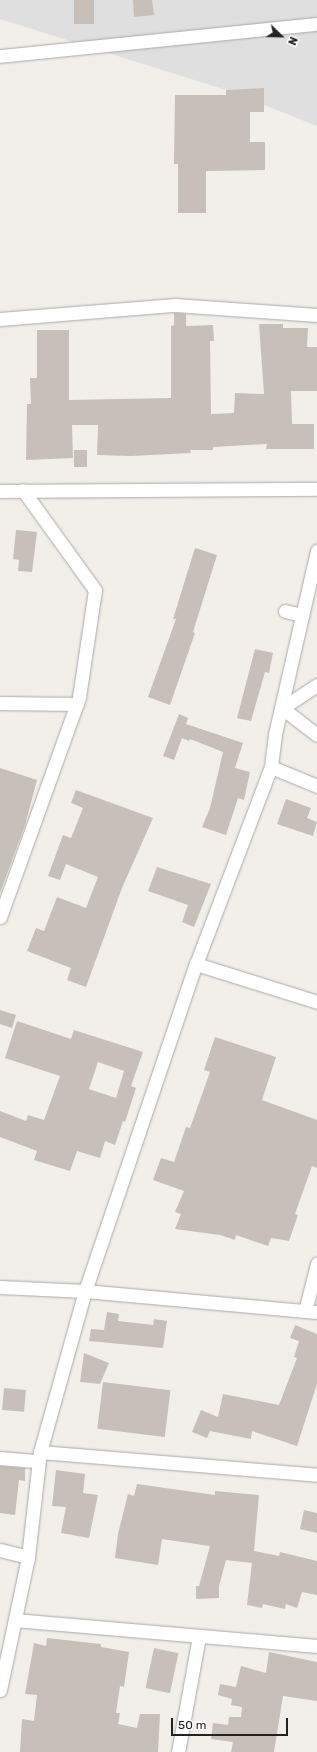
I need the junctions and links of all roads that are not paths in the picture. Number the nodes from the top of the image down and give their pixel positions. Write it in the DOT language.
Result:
graph roads {
  1 [pos="317,24"];
  2 [pos="0,56"];
  3 [pos="317,315"];
  4 [pos="0,319"];
  5 [pos="317,489"];
  6 [pos="23,490"];
  7 [pos="0,491"];
  8 [pos="317,551"];
  9 [pos="312,604"];
  10 [pos="285,611"];
  11 [pos="303,615"];
  12 [pos="317,685"];
  13 [pos="0,703"];
  14 [pos="77,704"];
  15 [pos="282,708"];
  16 [pos="317,735"];
  17 [pos="271,767"];
  18 [pos="317,786"];
  19 [pos="5,894"];
  20 [pos="0,917"];
  21 [pos="196,964"];
  22 [pos="317,1002"];
  23 [pos="317,1264"];
  24 [pos="0,1287"];
  25 [pos="85,1291"];
  26 [pos="311,1311"];
  27 [pos="39,1457"];
  28 [pos="0,1458"];
  29 [pos="317,1475"];
  30 [pos="0,1550"];
  31 [pos="28,1557"];
  32 [pos="15,1620"];
  33 [pos="199,1638"];
  34 [pos="317,1646"];
  35 [pos="0,1690"];
  36 [pos="178,1752"];
  1 -- 2 [label="street"];
  3 -- 4 [label="street"];
  5 -- 6 [label="street"];
  6 -- 7 [label="street"];
  6 -- 14 [label="street"];
  8 -- 9 [label="street"];
  9 -- 11 [label="street"];
  10 -- 11 [label="street"];
  11 -- 15 [label="street"];
  12 -- 15 [label="street"];
  13 -- 14 [label="street"];
  14 -- 19 [label="street"];
  15 -- 16 [label="street"];
  15 -- 17 [label="street"];
  17 -- 18 [label="street"];
  17 -- 21 [label="street"];
  19 -- 20 [label="street"];
  21 -- 22 [label="street"];
  21 -- 25 [label="street"];
  23 -- 26 [label="street"];
  24 -- 25 [label="street"];
  25 -- 26 [label="street"];
  25 -- 27 [label="street"];
  27 -- 28 [label="street"];
  27 -- 29 [label="street"];
  27 -- 31 [label="street"];
  30 -- 31 [label="street"];
  31 -- 32 [label="street"];
  32 -- 33 [label="street"];
  32 -- 35 [label="street"];
  33 -- 34 [label="street"];
  33 -- 36 [label="street"];
}
